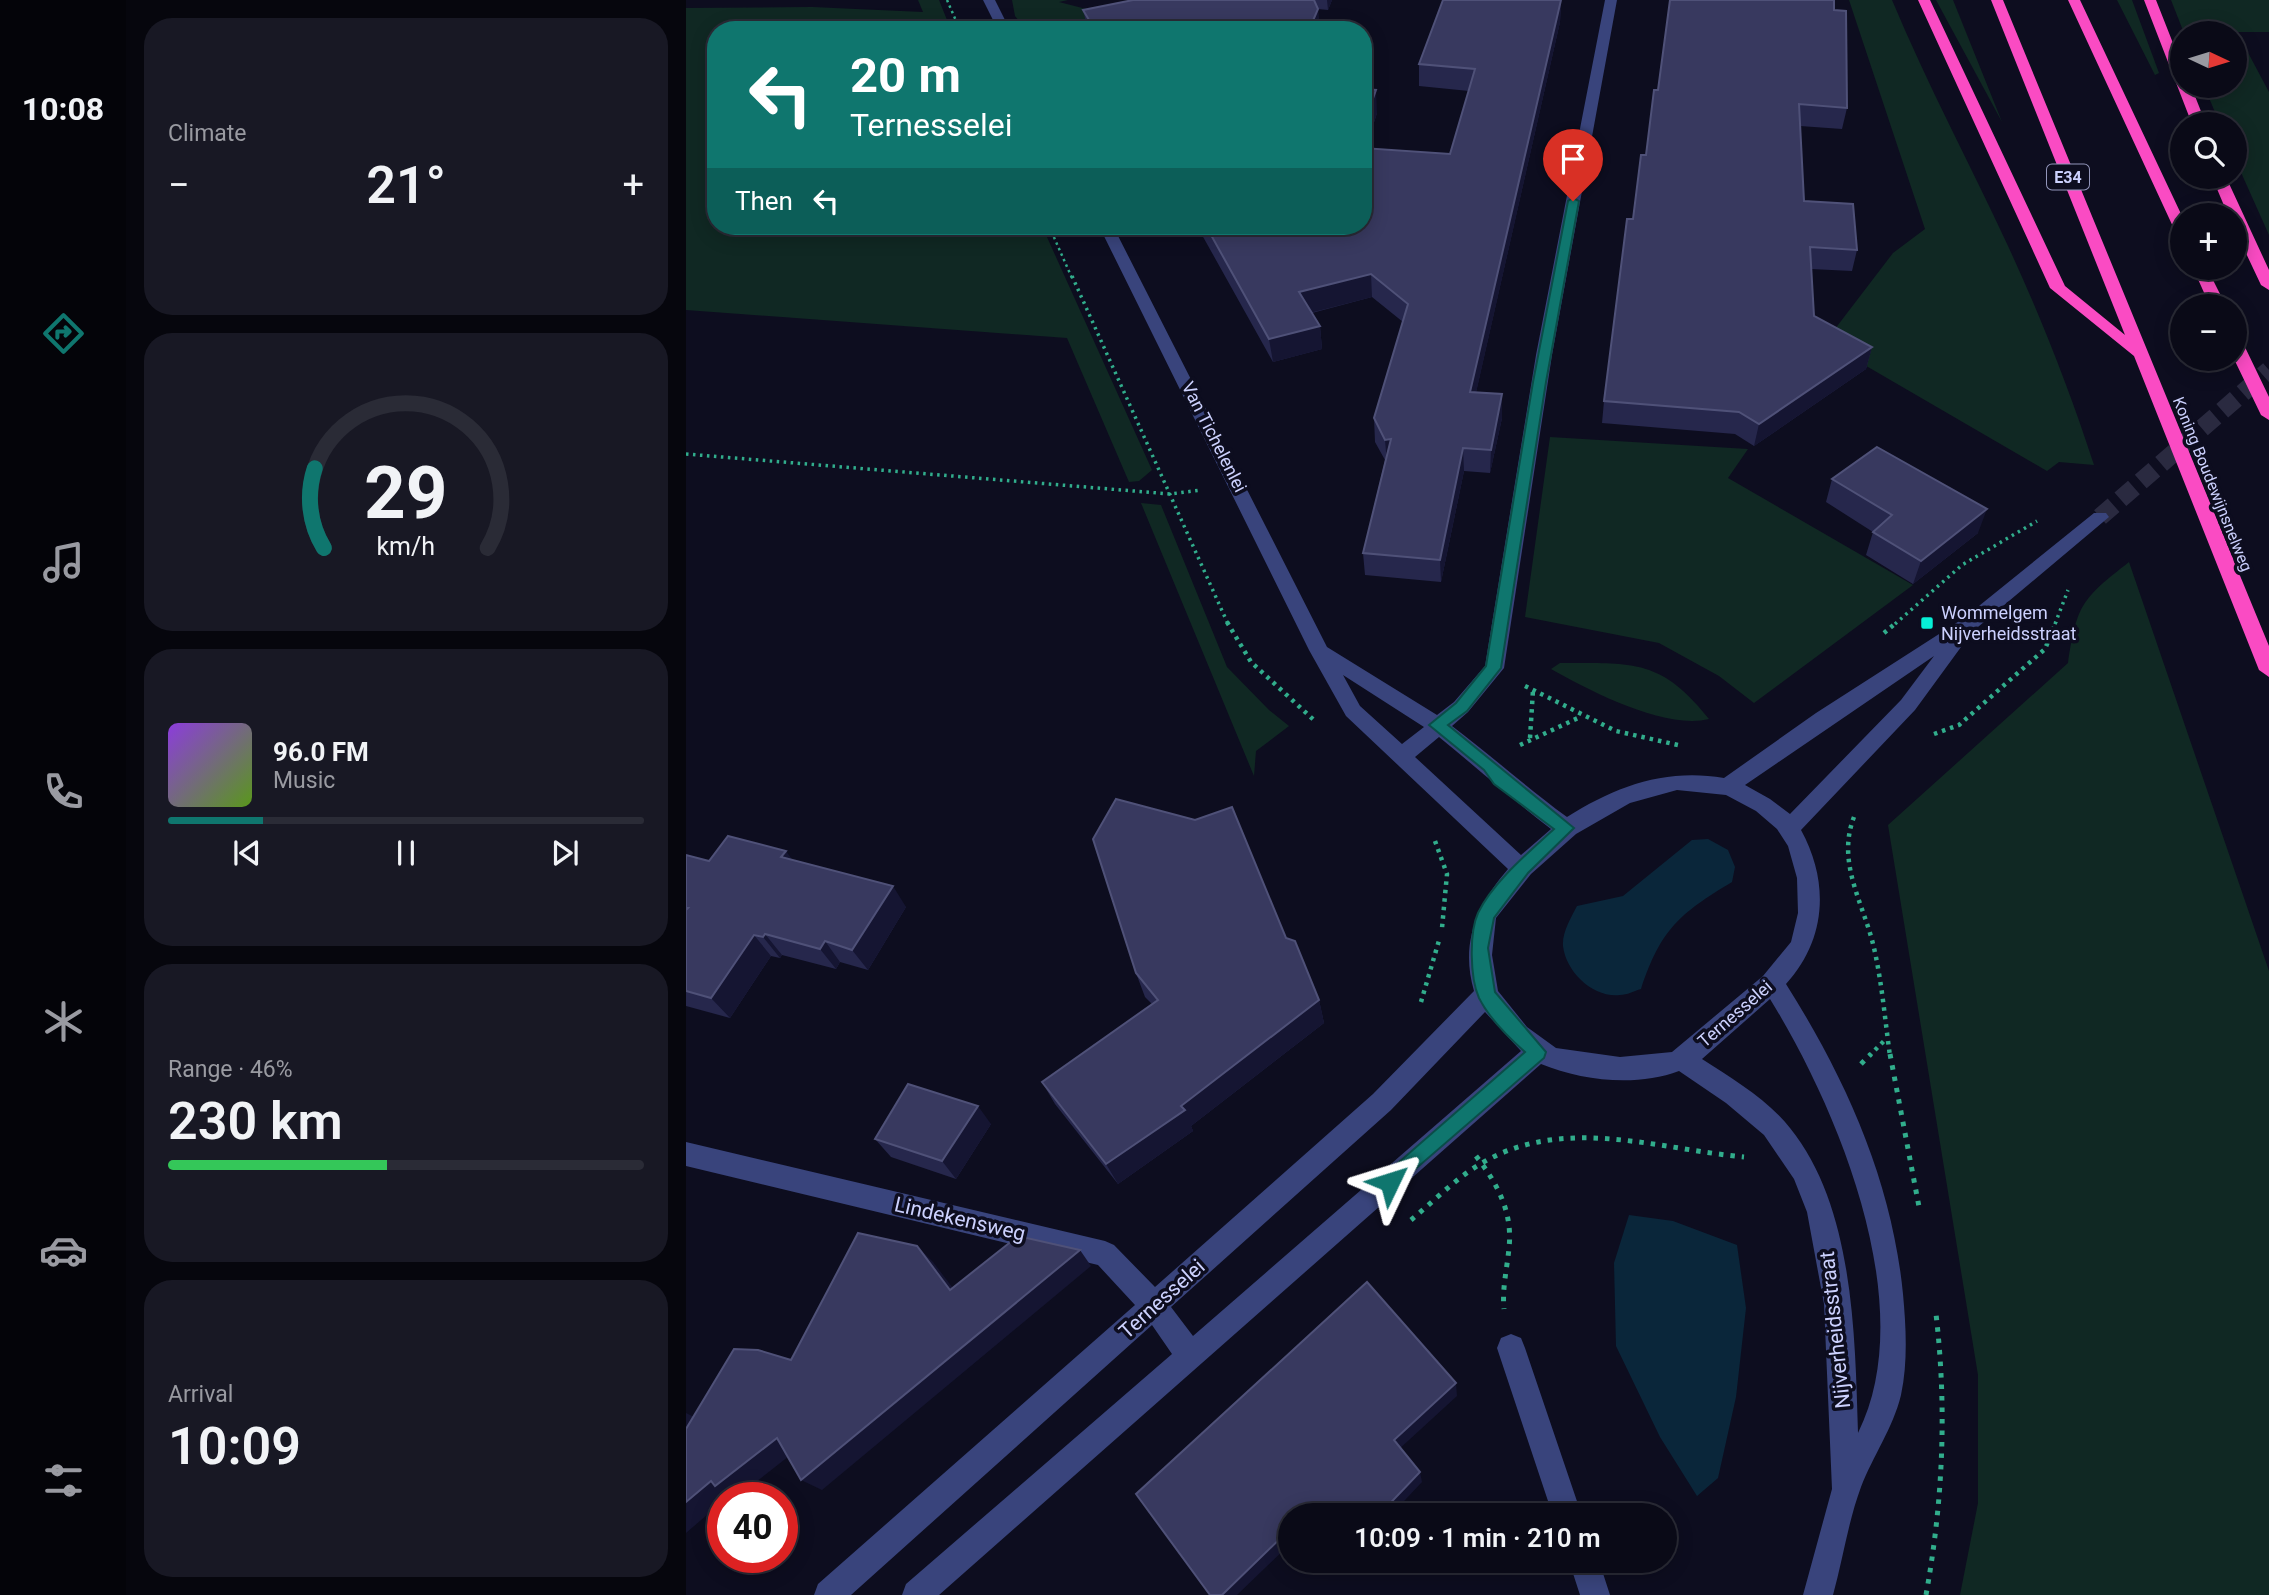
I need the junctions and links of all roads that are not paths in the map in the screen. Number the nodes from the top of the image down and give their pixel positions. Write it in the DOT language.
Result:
graph roads {
  1 [pos="989,0"];
  2 [pos="1611,0"];
  3 [pos="1924,0"];
  4 [pos="1997,0"];
  5 [pos="2074,0"];
  6 [pos="2150,0"];
  7 [pos="1000,21"];
  8 [pos="2170,51"];
  9 [pos="2170,205"];
  10 [pos="1111,235"];
  11 [pos="2247,240"];
  12 [pos="2269,285"];
  13 [pos="2138,354"];
  14 [pos="2247,368"];
  15 [pos="2269,415"];
  16 [pos="2100,517"];
  17 [pos="1971,623"];
  18 [pos="1319,650"];
  19 [pos="2269,670"];
  20 [pos="1437,725"];
  21 [pos="1400,758"];
  22 [pos="1727,787"];
  23 [pos="1566,828"];
  24 [pos="1789,829"];
  25 [pos="1522,869"];
  26 [pos="1772,983"];
  27 [pos="1486,995"];
  28 [pos="1537,1052"];
  29 [pos="1681,1059"];
  30 [pos="686,1154"];
  31 [pos="1154,1306"];
  32 [pos="1511,1348"];
  33 [pos="1190,1355"];
  34 [pos="1845,1492"];
  35 [pos="1564,1503"];
  36 [pos="1588,1573"];
  37 [pos="829,1595"];
  38 [pos="917,1595"];
  39 [pos="1595,1595"];
  40 [pos="1818,1595"];
  1 -- 7 [label="street"];
  2 -- 20 [label="street"];
  3 -- 13 [label="highway"];
  4 -- 13 [label="highway, Koning Boudewijnsnelweg / E34"];
  5 -- 9 [label="highway"];
  6 -- 8 [label="highway"];
  10 -- 18 [label="street, Van Tichelenlei"];
  11 -- 12 [label="highway"];
  13 -- 19 [label="highway, Koning Boudewijnsnelweg / E34"];
  14 -- 15 [label="highway"];
  16 -- 17 [label="street"];
  17 -- 22 [label="street"];
  17 -- 24 [label="street"];
  18 -- 20 [label="street"];
  18 -- 21 [label="street, Van Tichelenlei"];
  20 -- 21 [label="street"];
  20 -- 23 [label="street"];
  21 -- 25 [label="street, Van Tichelenlei"];
  22 -- 23 [label="street, Ternesselei"];
  22 -- 24 [label="street, Ternesselei"];
  23 -- 25 [label="street, Ternesselei"];
  24 -- 26 [label="street, Ternesselei"];
  25 -- 27 [label="street, Ternesselei"];
  26 -- 29 [label="street, Ternesselei"];
  26 -- 34 [label="street, Nijverheidsstraat"];
  27 -- 28 [label="street, Ternesselei"];
  27 -- 31 [label="street, Ternesselei"];
  28 -- 29 [label="street, Ternesselei"];
  28 -- 33 [label="street"];
  29 -- 34 [label="street, Nijverheidsstraat"];
  30 -- 31 [label="street, Lindekensweg"];
  31 -- 33 [label="street, Lindekensweg"];
  31 -- 37 [label="street, Ternesselei"];
  32 -- 35 [label="street"];
  33 -- 38 [label="street"];
  34 -- 40 [label="street, Nijverheidsstraat"];
  36 -- 39 [label="street"];
}
